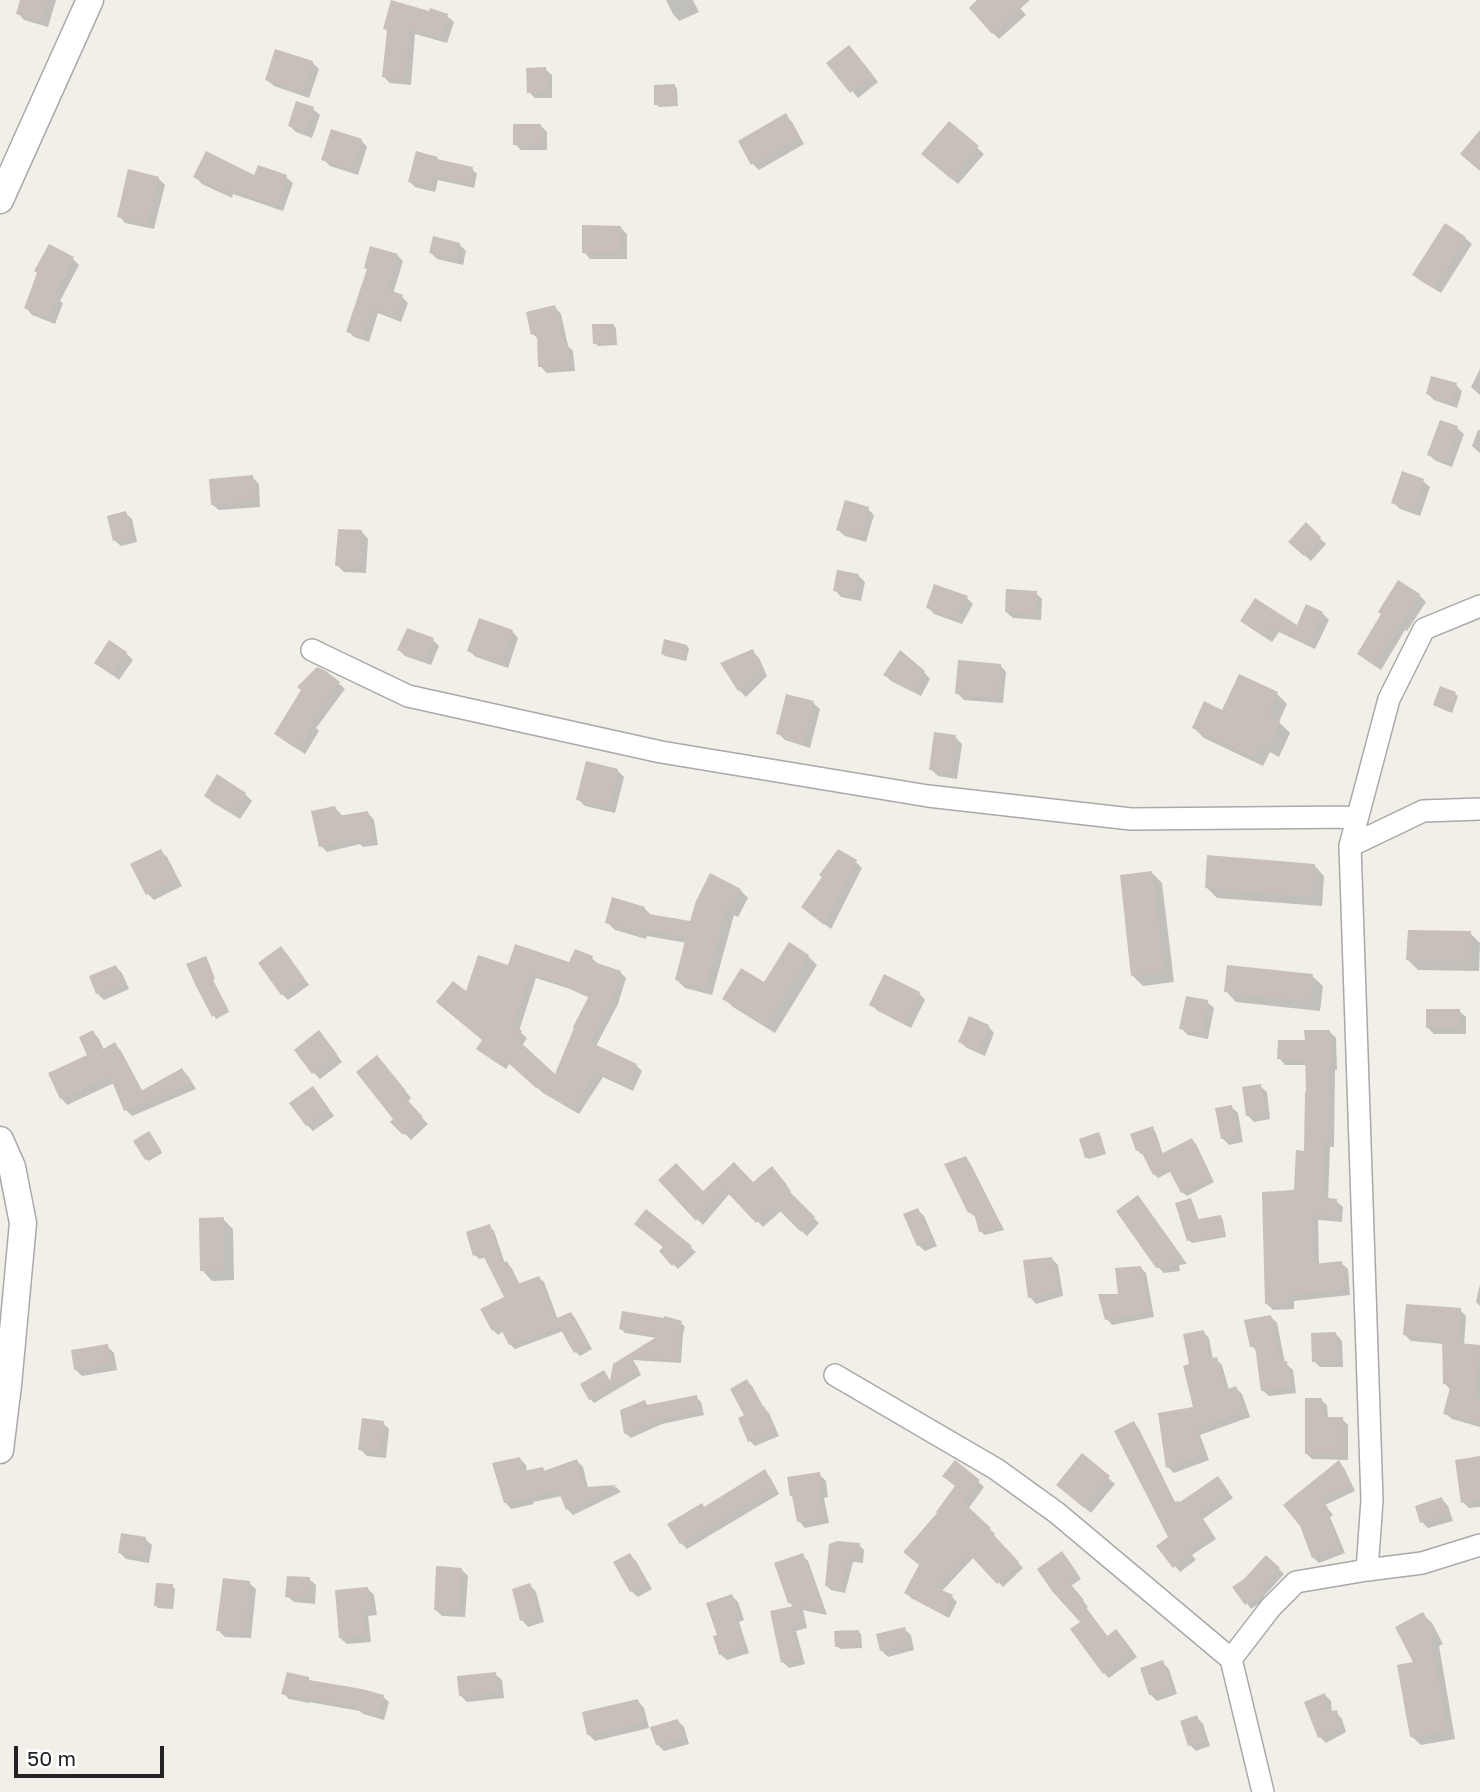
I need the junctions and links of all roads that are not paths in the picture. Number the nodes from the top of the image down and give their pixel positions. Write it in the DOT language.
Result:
graph roads {
  1 [pos="90,0"];
  2 [pos="0,200"];
  3 [pos="1480,606"];
  4 [pos="312,650"];
  5 [pos="1480,809"];
  6 [pos="1356,817"];
  7 [pos="1350,846"];
  8 [pos="0,1140"];
  9 [pos="835,1375"];
  10 [pos="0,1450"];
  11 [pos="1480,1545"];
  12 [pos="1367,1570"];
  13 [pos="1231,1659"];
  14 [pos="1263,1792"];
  1 -- 2 [label="street"];
  3 -- 6 [label="street"];
  4 -- 6 [label="street"];
  5 -- 7 [label="street"];
  6 -- 7 [label="street"];
  7 -- 12 [label="street"];
  8 -- 10 [label="street"];
  9 -- 13 [label="street"];
  11 -- 12 [label="street"];
  12 -- 13 [label="street"];
  13 -- 14 [label="street"];
}
